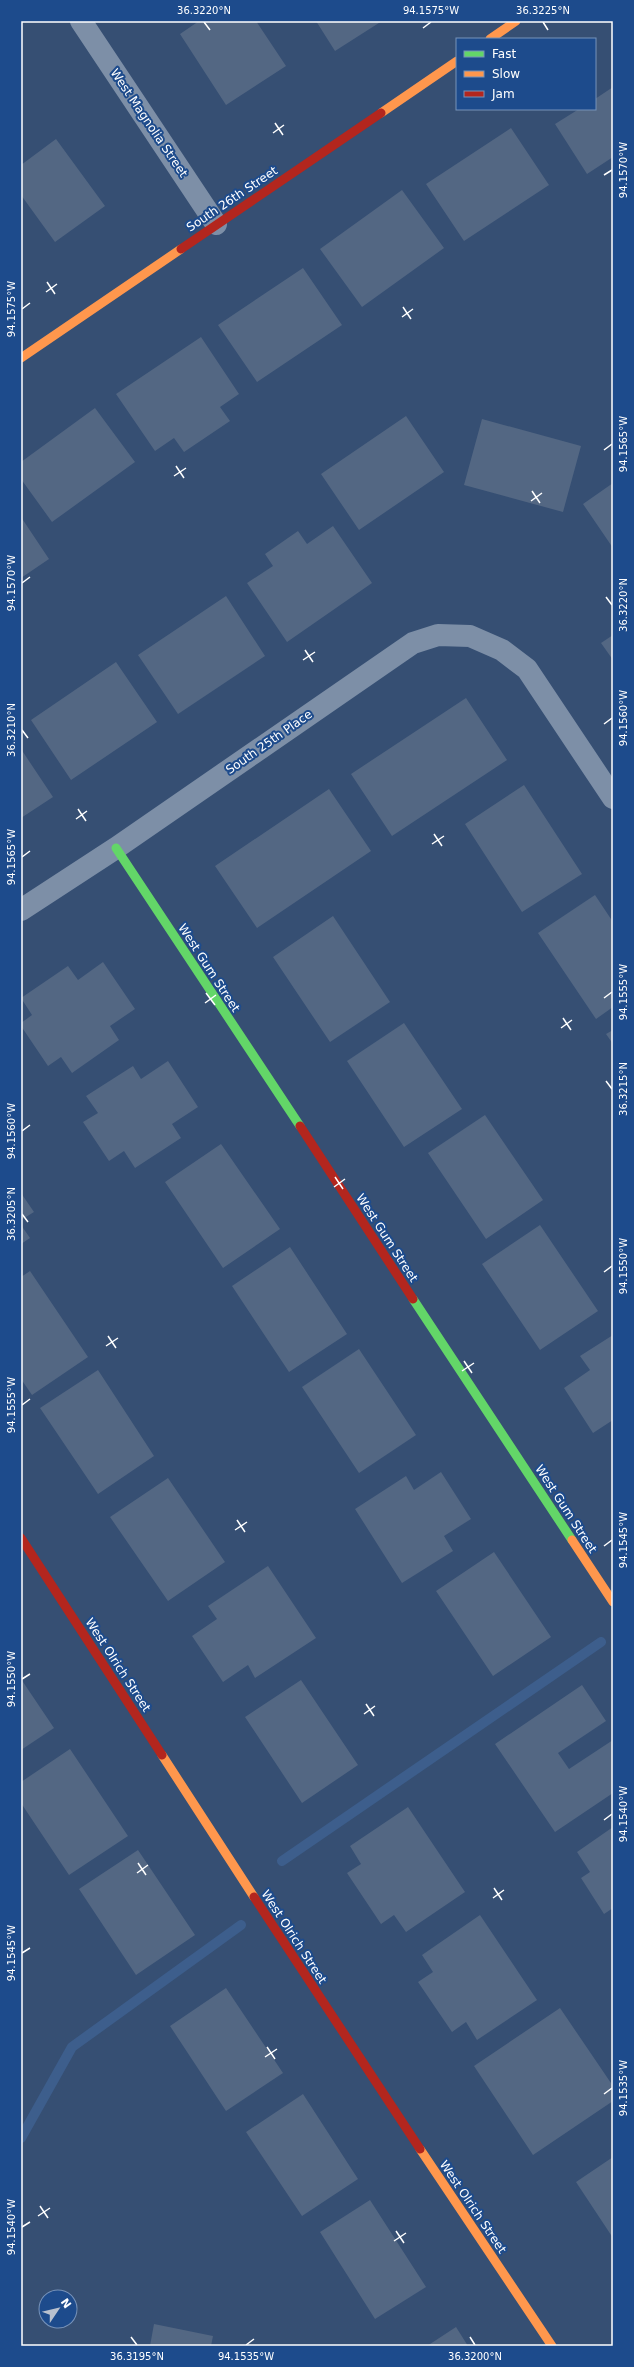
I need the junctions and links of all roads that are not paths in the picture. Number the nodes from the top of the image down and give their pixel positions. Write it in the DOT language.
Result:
graph roads {
  1 [pos="81,21"];
  2 [pos="516,21"];
  3 [pos="491,38"];
  4 [pos="456,62"];
  5 [pos="216,224"];
  6 [pos="21,358"];
  7 [pos="613,798"];
  8 [pos="116,848"];
  9 [pos="21,910"];
  10 [pos="21,1538"];
  11 [pos="613,1602"];
  12 [pos="552,2346"];
  1 -- 5 [label="street, West Magnolia Street"];
  2 -- 3 [label="street"];
  4 -- 5 [label="street, South 26th Street"];
  5 -- 6 [label="street, South 26th Street"];
  7 -- 8 [label="street, South 25th Place"];
  8 -- 9 [label="street, South 25th Place"];
  8 -- 11 [label="street, West Gum Street"];
  10 -- 12 [label="street, West Olrich Street"];
}
